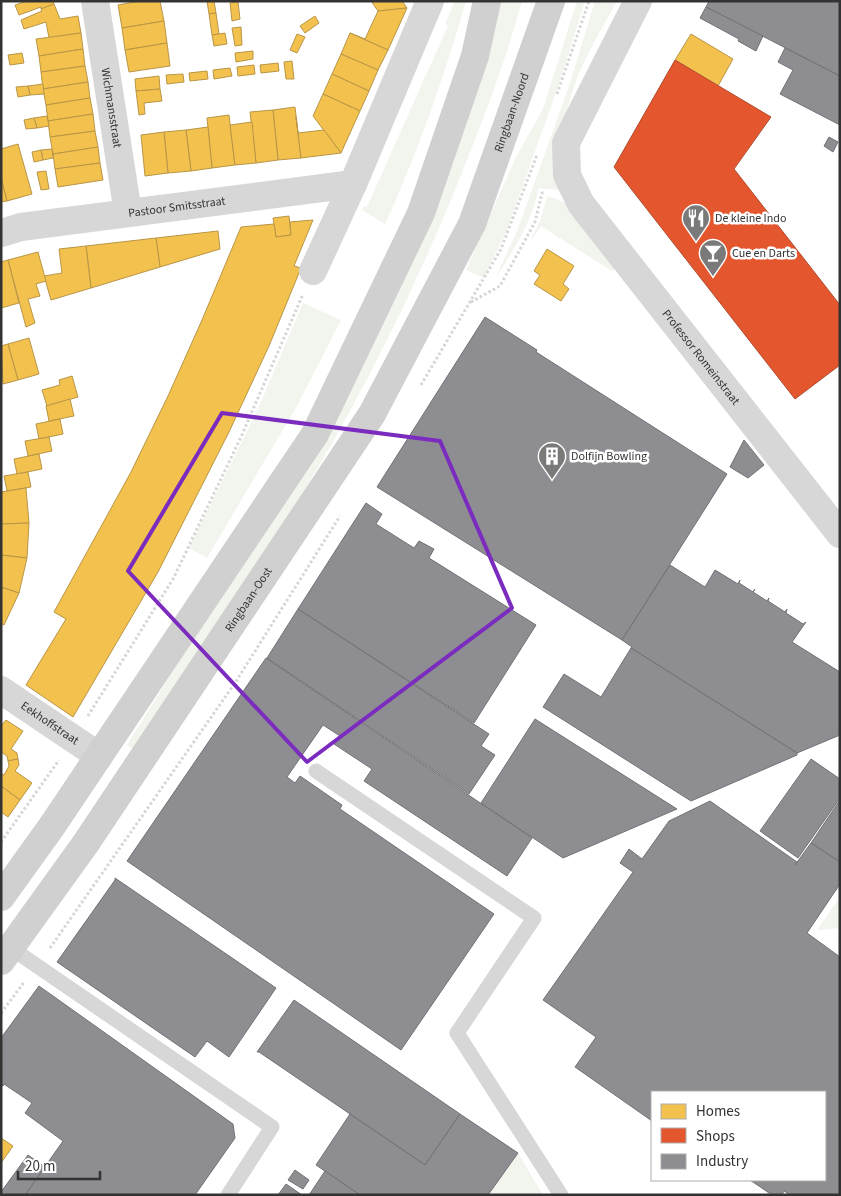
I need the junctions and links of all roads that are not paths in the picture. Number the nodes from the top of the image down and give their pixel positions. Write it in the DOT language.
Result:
graph roads {
  1 [pos="95,1"];
  2 [pos="430,1"];
  3 [pos="487,1"];
  4 [pos="551,1"];
  5 [pos="638,1"];
  6 [pos="353,184"];
  7 [pos="128,213"];
  8 [pos="472,224"];
  9 [pos="1,233"];
  10 [pos="314,271"];
  11 [pos="840,534"];
  12 [pos="1,690"];
  13 [pos="98,756"];
  14 [pos="316,770"];
  15 [pos="1,897"];
  16 [pos="6,955"];
  17 [pos="228,1195"];
  18 [pos="561,1195"];
  1 -- 7 [label="street, Wichmansstraat"];
  2 -- 6 [label="street"];
  3 -- 13 [label="main road"];
  4 -- 8 [label="main road, Ringbaan-Noord"];
  5 -- 11 [label="street, Professor Romeinstraat"];
  6 -- 7 [label="street, Pastoor Smitsstraat"];
  6 -- 10 [label="street"];
  7 -- 9 [label="street, Pastoor Smitsstraat"];
  8 -- 16 [label="main road, Ringbaan-Oost"];
  12 -- 13 [label="street, Eekhoffstraat"];
  13 -- 15 [label="main road"];
  14 -- 18 [label="lane"];
  16 -- 17 [label="lane"];
}
